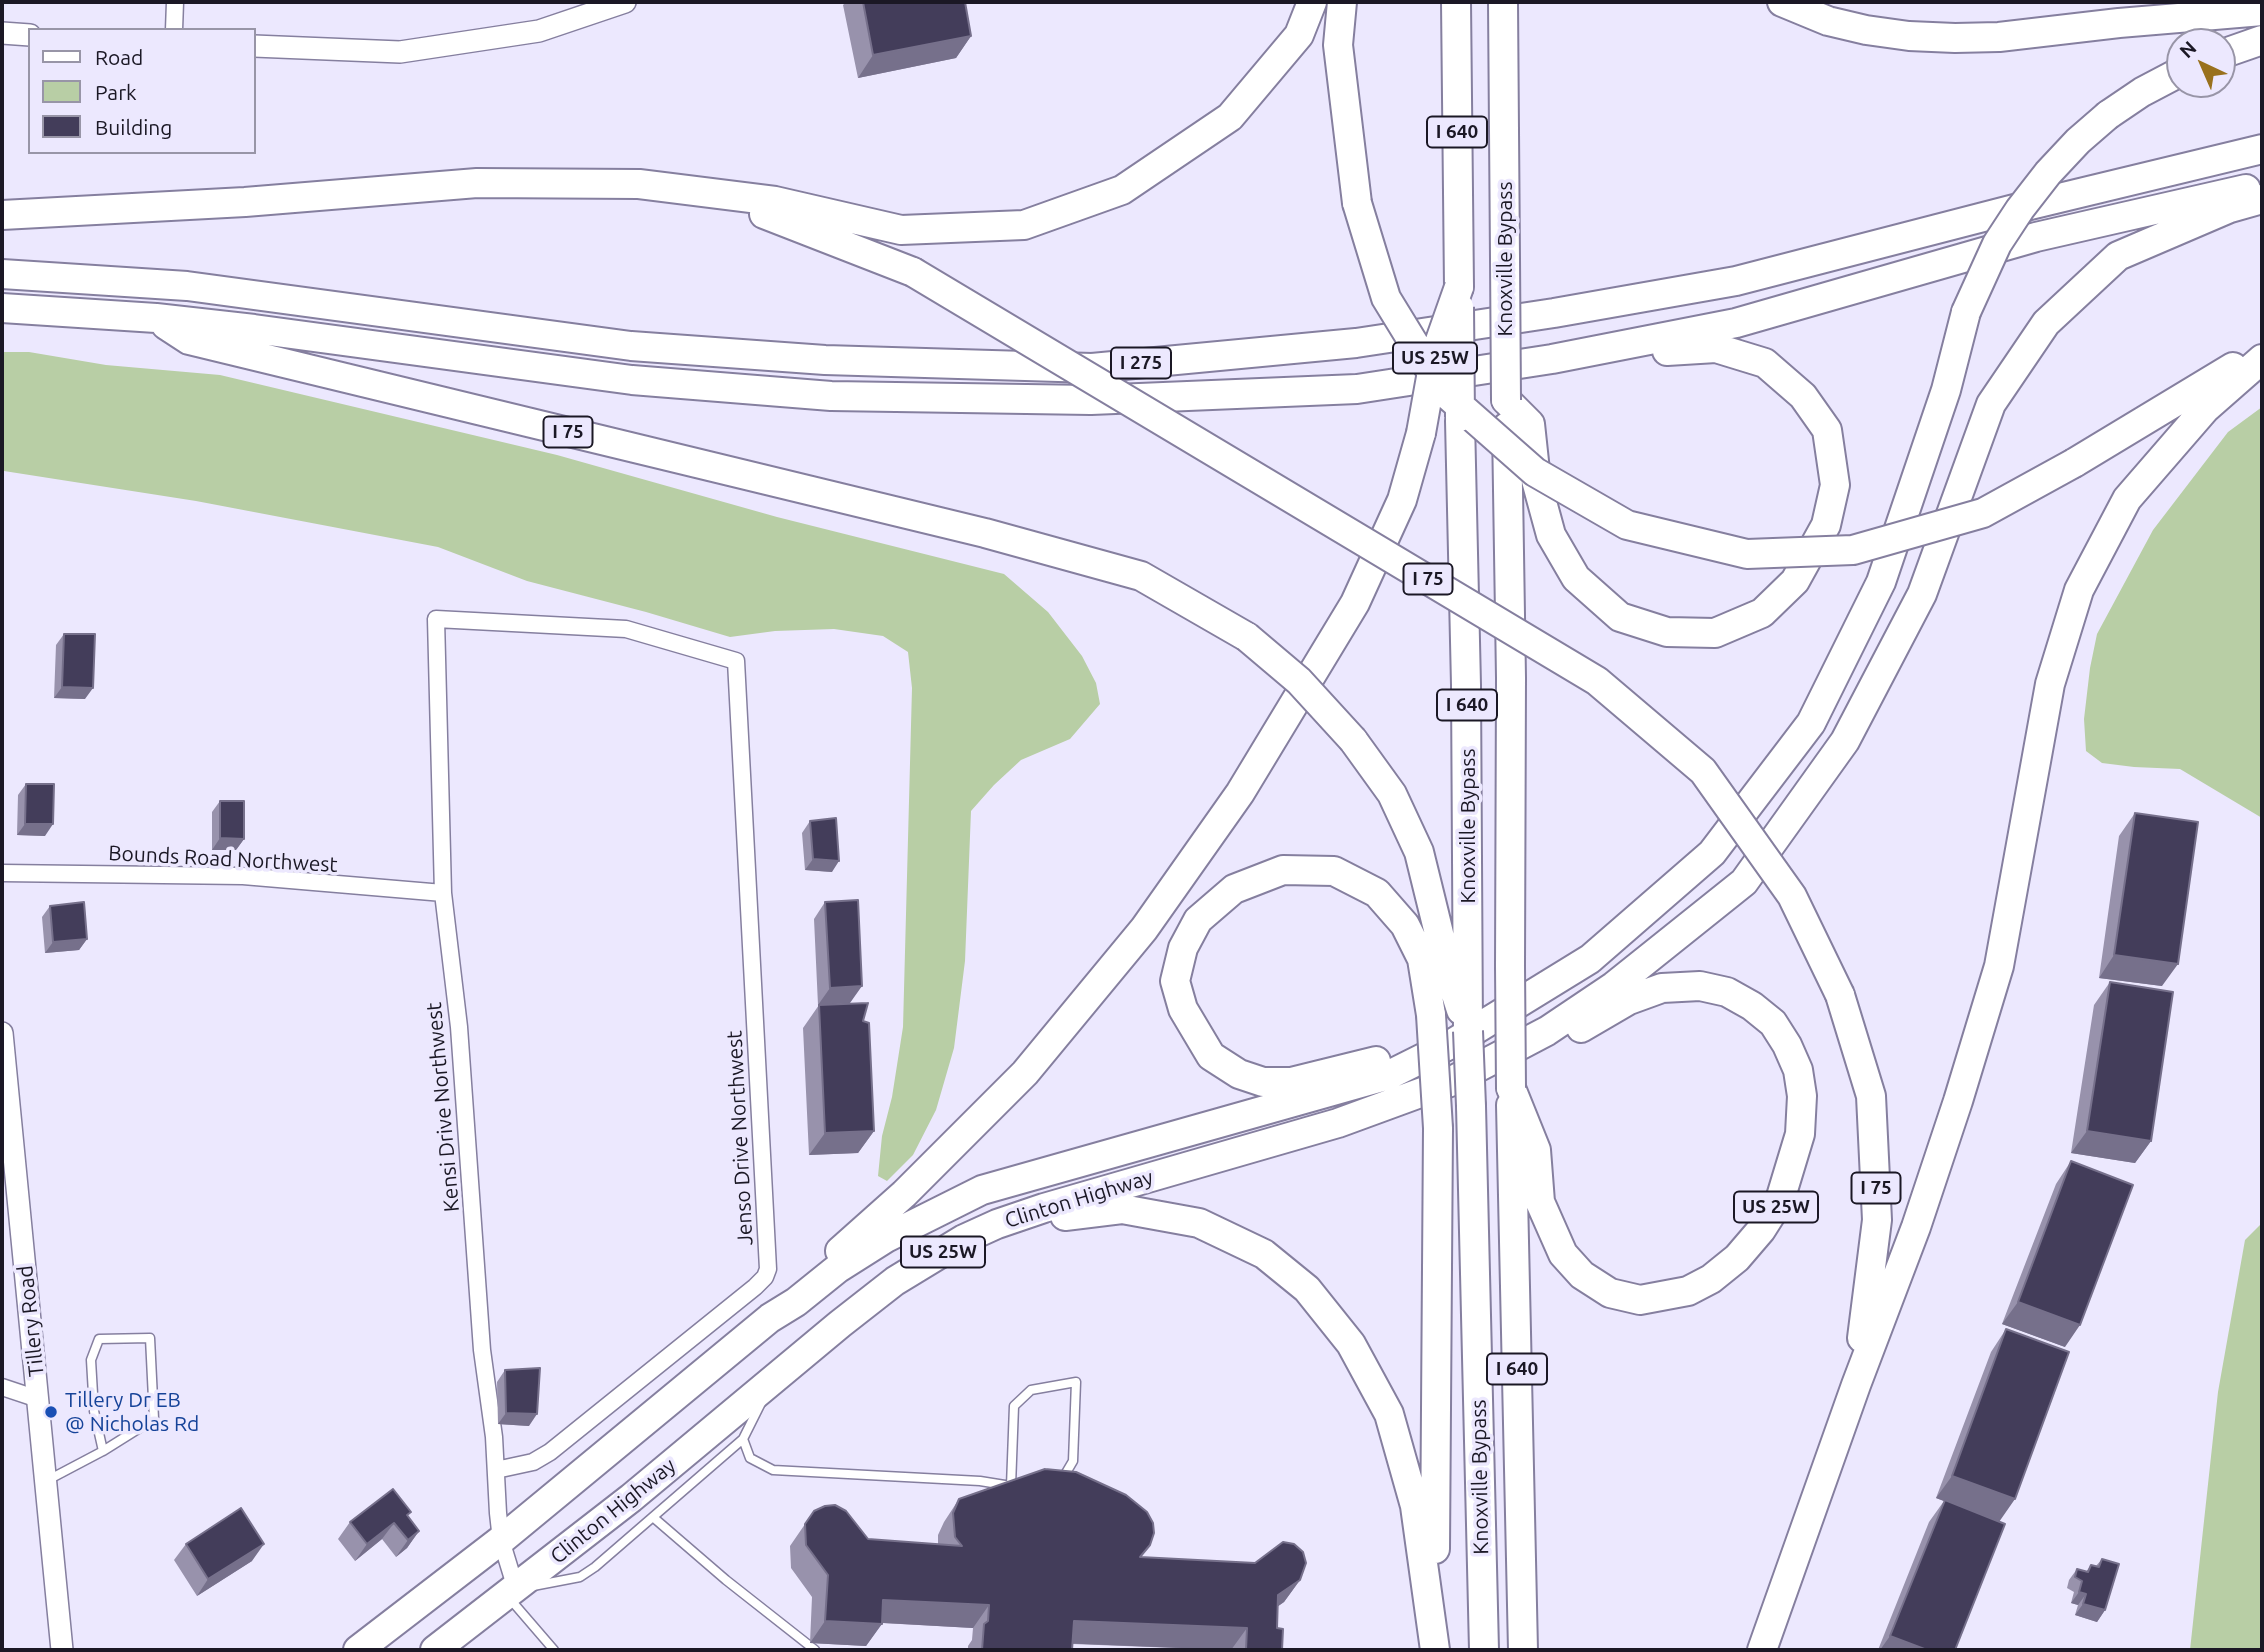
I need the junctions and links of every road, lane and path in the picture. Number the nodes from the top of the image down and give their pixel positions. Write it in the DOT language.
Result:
graph roads {
  1 [pos="175,2"];
  2 [pos="625,2"];
  3 [pos="1312,2"];
  4 [pos="1342,2"];
  5 [pos="1456,2"];
  6 [pos="1503,2"];
  7 [pos="1782,2"];
  8 [pos="2262,12"];
  9 [pos="174,28"];
  10 [pos="2,33"];
  11 [pos="28,35"];
  12 [pos="2262,40"];
  13 [pos="256,46"];
  14 [pos="2236,49"];
  15 [pos="2166,79"];
  16 [pos="2262,149"];
  17 [pos="639,184"];
  18 [pos="2262,186"];
  19 [pos="2262,200"];
  20 [pos="2,215"];
  21 [pos="2,274"];
  22 [pos="1459,274"];
  23 [pos="2,308"];
  24 [pos="156,318"];
  25 [pos="2262,349"];
  26 [pos="1552,359"];
  27 [pos="2262,359"];
  28 [pos="1506,400"];
  29 [pos="436,619"];
  30 [pos="2,873"];
  31 [pos="443,893"];
  32 [pos="1463,994"];
  33 [pos="1547,1031"];
  34 [pos="2,1033"];
  35 [pos="1427,1057"];
  36 [pos="1511,1088"];
  37 [pos="997,1224"];
  38 [pos="770,1318"];
  39 [pos="788,1367"];
  40 [pos="1856,1385"];
  41 [pos="2,1387"];
  42 [pos="38,1399"];
  43 [pos="743,1439"];
  44 [pos="103,1451"];
  45 [pos="496,1470"];
  46 [pos="45,1481"];
  47 [pos="1053,1483"];
  48 [pos="1011,1486"];
  49 [pos="1023,1487"];
  50 [pos="654,1518"];
  51 [pos="501,1540"];
  52 [pos="512,1592"];
  53 [pos="62,1650"];
  54 [pos="358,1650"];
  55 [pos="435,1650"];
  56 [pos="554,1650"];
  57 [pos="815,1650"];
  58 [pos="1435,1650"];
  59 [pos="1484,1650"];
  60 [pos="1523,1650"];
  61 [pos="1762,1650"];
  1 -- 9 [label="street"];
  2 -- 13 [label="street"];
  3 -- 17 [label="highway"];
  4 -- 25 [label="highway, bridge"];
  5 -- 22 [label="highway, Knoxville Bypass / I 640"];
  6 -- 28 [label="highway, Knoxville Bypass / I 640, bridge"];
  7 -- 8 [label="highway"];
  10 -- 11 [label="street"];
  12 -- 14 [label="highway"];
  15 -- 35 [label="highway, bridge"];
  16 -- 21 [label="highway, I 275"];
  17 -- 20 [label="highway, I 75"];
  17 -- 40 [label="highway, I 75, bridge"];
  18 -- 26 [label="highway, I 275"];
  19 -- 33 [label="highway, Clinton Highway"];
  22 -- 32 [label="highway, Knoxville Bypass / I 640, bridge"];
  22 -- 38 [label="highway, US 25W, bridge"];
  23 -- 24 [label="highway, I 75"];
  24 -- 26 [label="highway, I 275"];
  24 -- 32 [label="highway, I 75, bridge"];
  26 -- 28 [label="highway"];
  27 -- 40 [label="highway"];
  28 -- 36 [label="highway, Knoxville Bypass / I 640, bridge"];
  29 -- 31 [label="street, Kensi Drive Northwest"];
  29 -- 45 [label="street, Jenso Drive Northwest"];
  30 -- 31 [label="street, Bounds Road Northwest"];
  31 -- 45 [label="street, Kensi Drive Northwest"];
  32 -- 59 [label="highway, Knoxville Bypass / I 640, bridge"];
  33 -- 36 [label="highway, US 25W"];
  33 -- 37 [label="highway, Clinton Highway / US 25W"];
  34 -- 42 [label="street, Tillery Road"];
  35 -- 38 [label="highway"];
  35 -- 58 [label="highway, bridge"];
  36 -- 60 [label="highway, Knoxville Bypass / I 640"];
  37 -- 39 [label="highway, Clinton Highway / US 25W"];
  37 -- 58 [label="highway"];
  38 -- 51 [label="highway, US 25W"];
  39 -- 43 [label="lane"];
  39 -- 52 [label="highway, Clinton Highway / US 25W"];
  40 -- 61 [label="highway, I 75"];
  41 -- 42 [label="street"];
  42 -- 46 [label="street, Tillery Road"];
  43 -- 48 [label="lane"];
  43 -- 50 [label="lane"];
  44 -- 44 [label="lane"];
  44 -- 46 [label="lane"];
  45 -- 51 [label="street, Kensi Drive Northwest"];
  46 -- 53 [label="street, Tillery Road"];
  47 -- 48 [label="lane"];
  48 -- 49 [label="lane"];
  50 -- 52 [label="lane"];
  50 -- 57 [label="lane"];
  51 -- 52 [label="street, Kensi Drive Northwest"];
  51 -- 54 [label="highway, US 25W"];
  52 -- 55 [label="highway, Clinton Highway / US 25W"];
  52 -- 56 [label="lane"];
}
